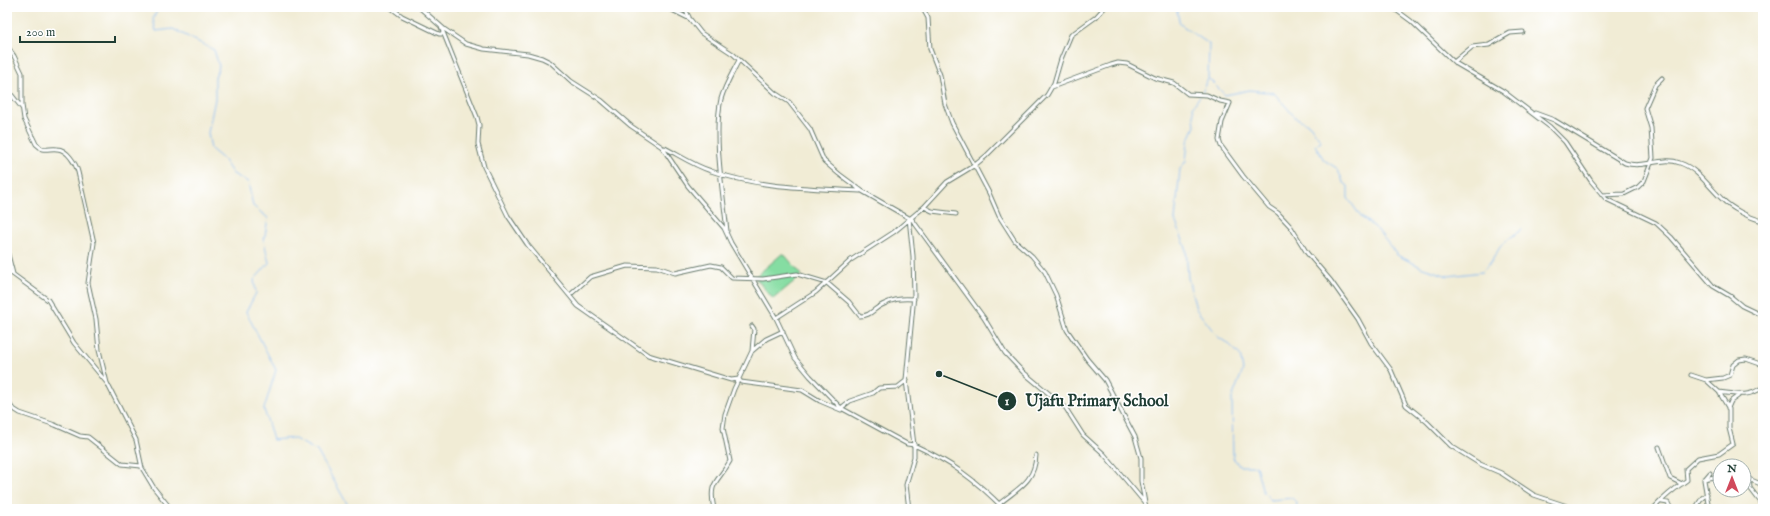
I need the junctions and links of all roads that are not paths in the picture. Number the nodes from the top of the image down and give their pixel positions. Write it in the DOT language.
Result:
graph roads {
  1 [pos="390,7"];
  2 [pos="420,7"];
  3 [pos="628,7"];
  4 [pos="641,7"];
  5 [pos="663,7"];
  6 [pos="684,7"];
  7 [pos="922,7"];
  8 [pos="1105,7"];
  9 [pos="1392,7"];
  10 [pos="690,19"];
  11 [pos="439,24"];
  12 [pos="1522,32"];
  13 [pos="444,34"];
  14 [pos="7,46"];
  15 [pos="739,60"];
  16 [pos="1454,62"];
  17 [pos="1662,78"];
  18 [pos="1052,87"];
  19 [pos="7,89"];
  20 [pos="22,110"];
  21 [pos="1533,112"];
  22 [pos="662,147"];
  23 [pos="1653,154"];
  24 [pos="1659,160"];
  25 [pos="1652,163"];
  26 [pos="975,165"];
  27 [pos="721,174"];
  28 [pos="862,191"];
  29 [pos="1602,195"];
  30 [pos="924,207"];
  31 [pos="956,214"];
  32 [pos="910,218"];
  33 [pos="1763,221"];
  34 [pos="727,232"];
  35 [pos="7,251"];
  36 [pos="7,270"];
  37 [pos="14,276"];
  38 [pos="753,277"];
  39 [pos="827,283"];
  40 [pos="570,295"];
  41 [pos="914,299"];
  42 [pos="1763,316"];
  43 [pos="776,318"];
  44 [pos="752,326"];
  45 [pos="783,331"];
  46 [pos="752,351"];
  47 [pos="1763,365"];
  48 [pos="1691,375"];
  49 [pos="739,379"];
  50 [pos="906,380"];
  51 [pos="1706,380"];
  52 [pos="107,384"];
  53 [pos="1763,386"];
  54 [pos="1719,392"];
  55 [pos="1740,396"];
  56 [pos="7,400"];
  57 [pos="841,408"];
  58 [pos="1728,408"];
  59 [pos="848,412"];
  60 [pos="914,445"];
  61 [pos="1659,447"];
  62 [pos="1036,455"];
  63 [pos="141,466"];
  64 [pos="1710,473"];
  65 [pos="1712,478"];
  66 [pos="1704,479"];
  67 [pos="1752,480"];
  68 [pos="1682,484"];
  69 [pos="1763,485"];
  70 [pos="1752,491"];
  71 [pos="1707,494"];
  72 [pos="1662,502"];
  73 [pos="999,504"];
  74 [pos="1145,504"];
  75 [pos="1763,505"];
  76 [pos="172,509"];
  77 [pos="714,509"];
  78 [pos="909,509"];
  79 [pos="1004,509"];
  80 [pos="1147,509"];
  81 [pos="1576,509"];
  82 [pos="1653,509"];
  83 [pos="1682,509"];
  84 [pos="1695,509"];
  85 [pos="1724,509"];
  1 -- 13 [label="street"];
  2 -- 11 [label="street"];
  3 -- 4 [label="street"];
  5 -- 10 [label="street"];
  6 -- 10 [label="street"];
  7 -- 26 [label="street"];
  8 -- 18 [label="street"];
  9 -- 16 [label="street"];
  10 -- 15 [label="street"];
  11 -- 13 [label="street"];
  11 -- 22 [label="street"];
  12 -- 16 [label="street"];
  13 -- 40 [label="street"];
  14 -- 20 [label="street"];
  15 -- 27 [label="street"];
  15 -- 28 [label="street"];
  16 -- 21 [label="street"];
  17 -- 23 [label="street"];
  18 -- 26 [label="street"];
  18 -- 81 [label="street"];
  19 -- 20 [label="street"];
  20 -- 52 [label="street"];
  21 -- 25 [label="street"];
  21 -- 29 [label="street"];
  22 -- 27 [label="street"];
  22 -- 34 [label="street"];
  23 -- 24 [label="street"];
  23 -- 25 [label="street"];
  24 -- 25 [label="street"];
  24 -- 33 [label="street"];
  25 -- 29 [label="street"];
  26 -- 30 [label="street"];
  26 -- 74 [label="street"];
  27 -- 28 [label="street"];
  27 -- 34 [label="street"];
  28 -- 32 [label="street"];
  29 -- 42 [label="street"];
  30 -- 31 [label="street"];
  30 -- 32 [label="street"];
  32 -- 39 [label="street"];
  32 -- 41 [label="street"];
  32 -- 74 [label="street"];
  34 -- 38 [label="street"];
  35 -- 37 [label="street"];
  36 -- 37 [label="street"];
  37 -- 52 [label="street"];
  38 -- 39 [label="street"];
  38 -- 40 [label="street"];
  38 -- 43 [label="street"];
  39 -- 41 [label="street"];
  39 -- 43 [label="street"];
  40 -- 49 [label="street"];
  41 -- 50 [label="street"];
  43 -- 45 [label="street"];
  44 -- 46 [label="street"];
  45 -- 46 [label="street"];
  45 -- 57 [label="street"];
  46 -- 49 [label="street"];
  47 -- 51 [label="street"];
  48 -- 51 [label="street"];
  49 -- 59 [label="street"];
  49 -- 77 [label="street"];
  50 -- 57 [label="street"];
  50 -- 60 [label="street"];
  51 -- 54 [label="street"];
  52 -- 63 [label="street"];
  53 -- 55 [label="street"];
  54 -- 55 [label="street"];
  54 -- 58 [label="street"];
  55 -- 58 [label="street"];
  56 -- 63 [label="street"];
  57 -- 59 [label="street"];
  58 -- 68 [label="street"];
  59 -- 60 [label="street"];
  60 -- 73 [label="street"];
  60 -- 78 [label="street"];
  61 -- 68 [label="street"];
  62 -- 73 [label="street"];
  63 -- 76 [label="street"];
  64 -- 66 [label="street"];
  65 -- 66 [label="street"];
  66 -- 71 [label="street"];
  67 -- 69 [label="street"];
  68 -- 72 [label="street"];
  70 -- 75 [label="street"];
  71 -- 84 [label="street"];
  71 -- 85 [label="street"];
  72 -- 82 [label="street"];
  72 -- 83 [label="street"];
  73 -- 79 [label="street"];
  74 -- 80 [label="street"];
}
